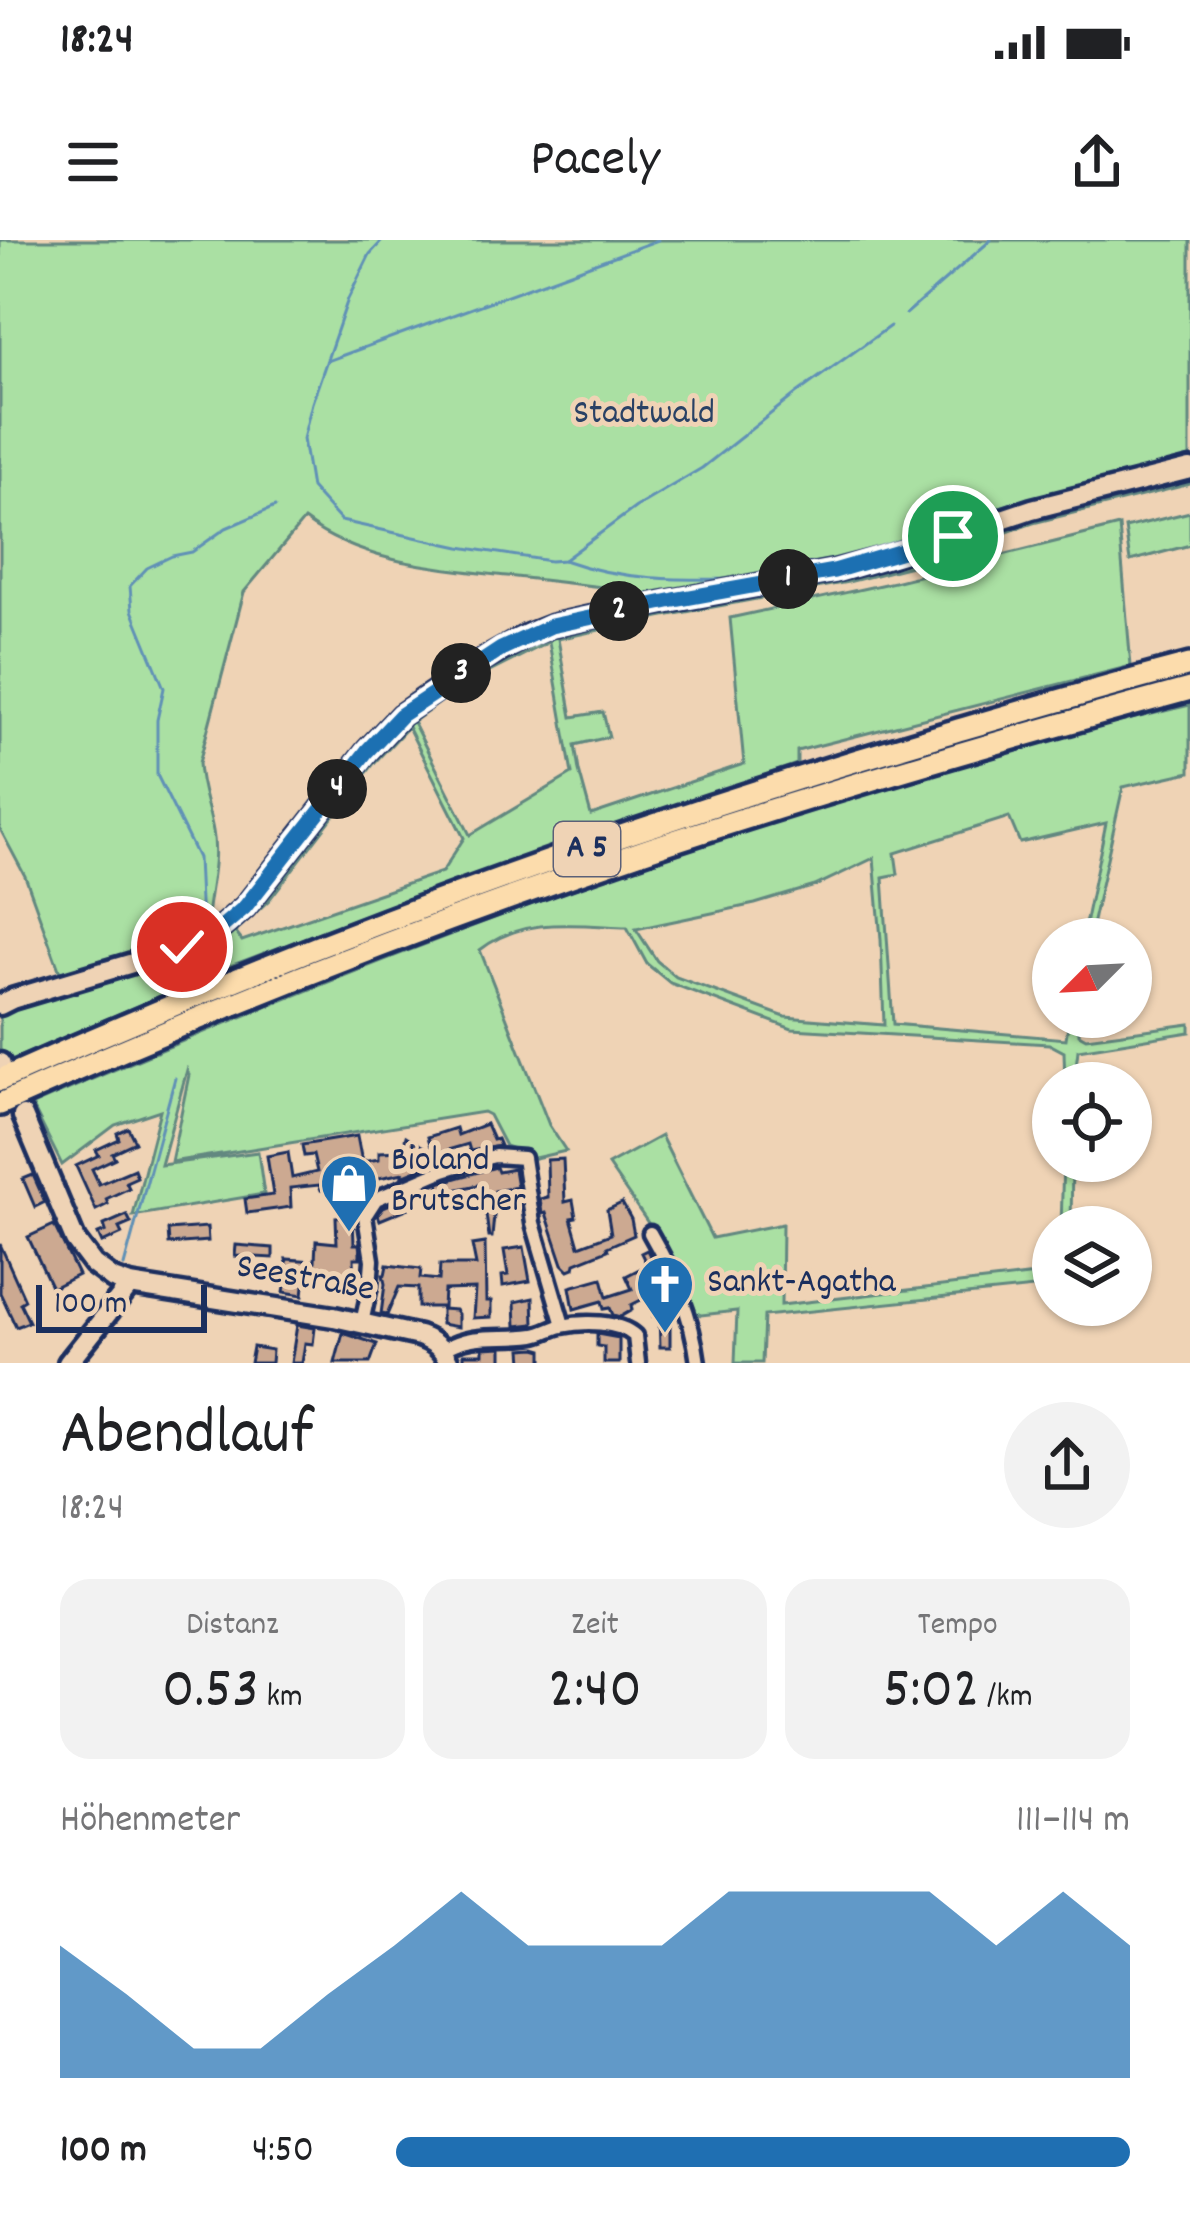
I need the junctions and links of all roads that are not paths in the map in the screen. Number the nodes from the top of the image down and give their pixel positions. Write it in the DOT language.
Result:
graph roads {
  1 [pos="1190,470"];
  2 [pos="1190,665"];
  3 [pos="1190,689"];
  4 [pos="0,1005"];
  5 [pos="0,1080"];
  6 [pos="0,1104"];
  7 [pos="23,1115"];
  8 [pos="650,1233"];
  9 [pos="122,1282"];
  10 [pos="362,1323"];
  11 [pos="563,1325"];
  12 [pos="446,1357"];
  13 [pos="68,1363"];
  14 [pos="638,1363"];
  15 [pos="698,1363"];
  1 -- 4 [label="street"];
  2 -- 5 [label="highway, A 5"];
  3 -- 6 [label="highway, A 5"];
  7 -- 9 [label="street"];
  8 -- 15 [label="street"];
  9 -- 10 [label="street, Seestraße"];
  9 -- 13 [label="street"];
  10 -- 11 [label="street"];
  10 -- 12 [label="street, Seestraße"];
  11 -- 12 [label="street"];
  11 -- 14 [label="street"];
}
